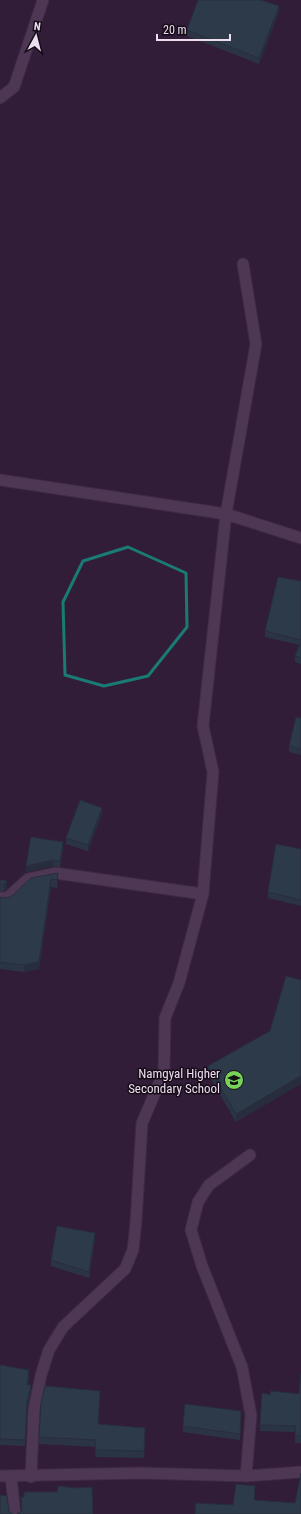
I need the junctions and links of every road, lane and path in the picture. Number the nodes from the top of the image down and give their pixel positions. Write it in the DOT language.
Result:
graph roads {
  1 [pos="44,0"];
  2 [pos="0,98"];
  3 [pos="243,264"];
  4 [pos="0,480"];
  5 [pos="226,514"];
  6 [pos="301,538"];
  7 [pos="203,894"];
  8 [pos="0,898"];
  9 [pos="250,1155"];
  10 [pos="301,1472"];
  11 [pos="5,1476"];
  12 [pos="246,1476"];
  13 [pos="31,1477"];
  14 [pos="15,1514"];
  1 -- 2 [label="street"];
  3 -- 5 [label="street"];
  4 -- 5 [label="street"];
  5 -- 6 [label="street"];
  5 -- 7 [label="street"];
  7 -- 8 [label="street"];
  7 -- 13 [label="street"];
  9 -- 12 [label="street"];
  10 -- 12 [label="street"];
  11 -- 13 [label="street"];
  11 -- 14 [label="street"];
  12 -- 13 [label="street"];
}
